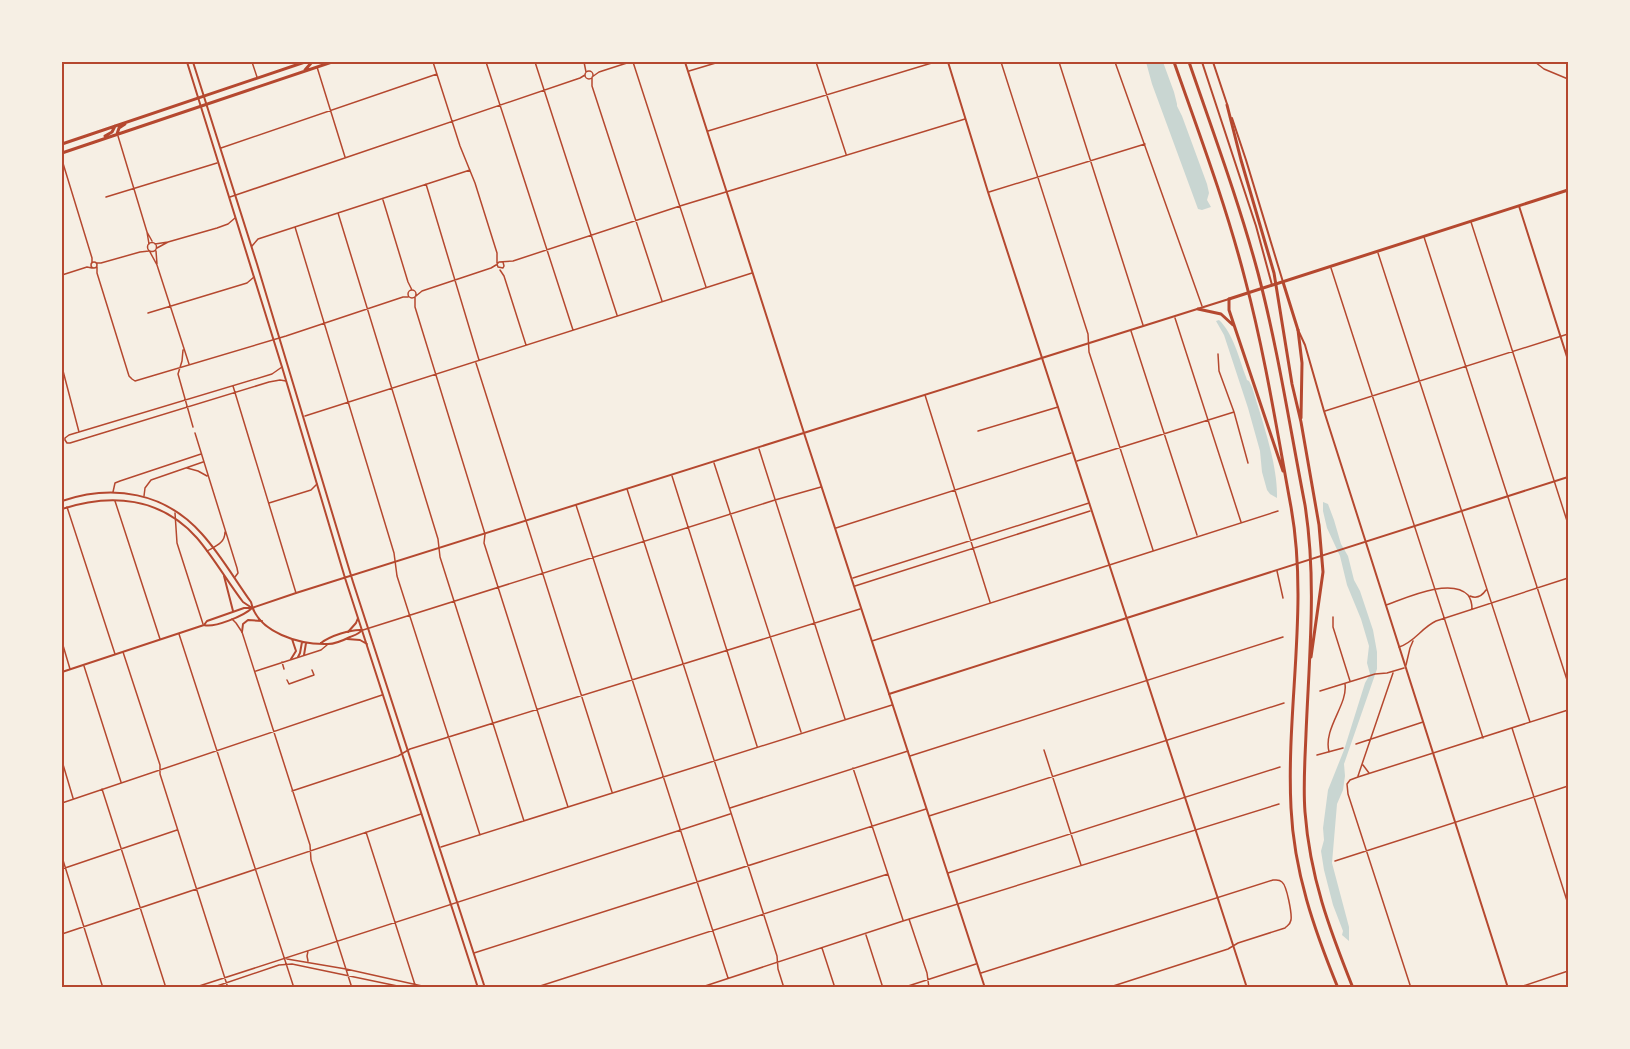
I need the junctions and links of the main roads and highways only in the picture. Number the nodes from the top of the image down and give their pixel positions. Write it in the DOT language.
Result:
graph roads {
  1 [pos="187,62"];
  2 [pos="193,62"];
  3 [pos="305,62"];
  4 [pos="312,62"];
  5 [pos="332,62"];
  6 [pos="685,62"];
  7 [pos="948,62"];
  8 [pos="1174,62"];
  9 [pos="1189,62"];
  10 [pos="1202,62"];
  11 [pos="1213,62"];
  12 [pos="304,71"];
  13 [pos="204,96"];
  14 [pos="199,98"];
  15 [pos="207,104"];
  16 [pos="1227,105"];
  17 [pos="201,106"];
  18 [pos="129,121"];
  19 [pos="115,126"];
  20 [pos="117,134"];
  21 [pos="102,139"];
  22 [pos="62,143"];
  23 [pos="62,153"];
  24 [pos="1569,190"];
  25 [pos="1519,206"];
  26 [pos="1283,282"];
  27 [pos="1272,286"];
  28 [pos="1229,299"];
  29 [pos="1200,308"];
  30 [pos="1234,326"];
  31 [pos="1298,330"];
  32 [pos="1042,358"];
  33 [pos="1569,360"];
  34 [pos="294,405"];
  35 [pos="304,416"];
  36 [pos="1301,422"];
  37 [pos="804,433"];
  38 [pos="310,457"];
  39 [pos="320,468"];
  40 [pos="1569,477"];
  41 [pos="1287,483"];
  42 [pos="113,492"];
  43 [pos="144,497"];
  44 [pos="115,499"];
  45 [pos="63,501"];
  46 [pos="137,503"];
  47 [pos="68,507"];
  48 [pos="62,509"];
  49 [pos="1366,542"];
  50 [pos="224,576"];
  51 [pos="351,576"];
  52 [pos="234,578"];
  53 [pos="345,578"];
  54 [pos="252,608"];
  55 [pos="233,612"];
  56 [pos="358,618"];
  57 [pos="1127,618"];
  58 [pos="262,621"];
  59 [pos="204,625"];
  60 [pos="362,630"];
  61 [pos="242,632"];
  62 [pos="348,632"];
  63 [pos="292,639"];
  64 [pos="347,639"];
  65 [pos="304,642"];
  66 [pos="321,643"];
  67 [pos="367,645"];
  68 [pos="307,656"];
  69 [pos="298,657"];
  70 [pos="291,659"];
  71 [pos="62,672"];
  72 [pos="1309,677"];
  73 [pos="889,694"];
  74 [pos="478,987"];
  75 [pos="484,987"];
  76 [pos="985,987"];
  77 [pos="1247,987"];
  78 [pos="1338,987"];
  79 [pos="1353,987"];
  80 [pos="1508,987"];
  1 -- 14 [label="main road"];
  2 -- 13 [label="main road"];
  3 -- 13 [label="main road"];
  4 -- 12 [label="main road"];
  5 -- 12 [label="main road"];
  6 -- 37 [label="main road"];
  7 -- 32 [label="main road"];
  8 -- 41 [label="main road"];
  9 -- 72 [label="main road"];
  10 -- 27 [label="main road"];
  11 -- 16 [label="main road"];
  12 -- 15 [label="main road"];
  13 -- 14 [label="main road"];
  13 -- 15 [label="main road"];
  14 -- 17 [label="main road"];
  14 -- 18 [label="main road"];
  15 -- 17 [label="main road"];
  15 -- 35 [label="main road"];
  16 -- 26 [label="main road"];
  16 -- 36 [label="main road"];
  17 -- 20 [label="main road"];
  17 -- 34 [label="main road"];
  18 -- 19 [label="main road"];
  18 -- 20 [label="main road"];
  19 -- 21 [label="main road"];
  19 -- 22 [label="main road"];
  20 -- 21 [label="main road"];
  21 -- 23 [label="main road"];
  24 -- 25 [label="main road"];
  25 -- 26 [label="main road"];
  25 -- 33 [label="main road"];
  26 -- 27 [label="main road"];
  26 -- 31 [label="main road"];
  27 -- 28 [label="main road"];
  28 -- 29 [label="main road"];
  28 -- 30 [label="main road"];
  29 -- 30 [label="main road"];
  29 -- 32 [label="main road"];
  30 -- 41 [label="main road"];
  31 -- 36 [label="main road"];
  31 -- 49 [label="main road"];
  32 -- 37 [label="main road"];
  32 -- 57 [label="main road"];
  34 -- 35 [label="main road"];
  34 -- 38 [label="main road"];
  35 -- 39 [label="main road"];
  36 -- 72 [label="main road"];
  37 -- 51 [label="main road"];
  37 -- 73 [label="main road"];
  38 -- 39 [label="main road"];
  38 -- 53 [label="main road"];
  39 -- 51 [label="main road"];
  40 -- 49 [label="main road"];
  41 -- 78 [label="main road"];
  42 -- 43 [label="main road"];
  42 -- 44 [label="main road"];
  42 -- 45 [label="main road"];
  43 -- 46 [label="main road"];
  43 -- 52 [label="main road"];
  44 -- 46 [label="main road"];
  44 -- 47 [label="main road"];
  45 -- 47 [label="main road"];
  46 -- 50 [label="main road"];
  47 -- 48 [label="main road"];
  49 -- 57 [label="main road"];
  49 -- 80 [label="main road"];
  50 -- 52 [label="main road"];
  50 -- 54 [label="main road"];
  50 -- 55 [label="main road"];
  51 -- 53 [label="main road"];
  51 -- 75 [label="main road"];
  52 -- 54 [label="main road"];
  53 -- 54 [label="main road"];
  53 -- 56 [label="main road"];
  54 -- 55 [label="main road"];
  54 -- 58 [label="main road"];
  54 -- 59 [label="main road"];
  55 -- 59 [label="main road"];
  56 -- 60 [label="main road"];
  56 -- 62 [label="main road"];
  57 -- 73 [label="main road"];
  57 -- 77 [label="main road"];
  58 -- 61 [label="main road"];
  58 -- 63 [label="main road"];
  59 -- 71 [label="main road"];
  60 -- 62 [label="main road"];
  60 -- 64 [label="main road"];
  60 -- 67 [label="main road"];
  62 -- 66 [label="main road"];
  63 -- 65 [label="main road"];
  63 -- 70 [label="main road"];
  64 -- 66 [label="main road"];
  64 -- 67 [label="main road"];
  65 -- 66 [label="main road"];
  65 -- 68 [label="main road"];
  65 -- 69 [label="main road"];
  67 -- 74 [label="main road"];
  72 -- 79 [label="main road"];
  73 -- 76 [label="main road"];
}
